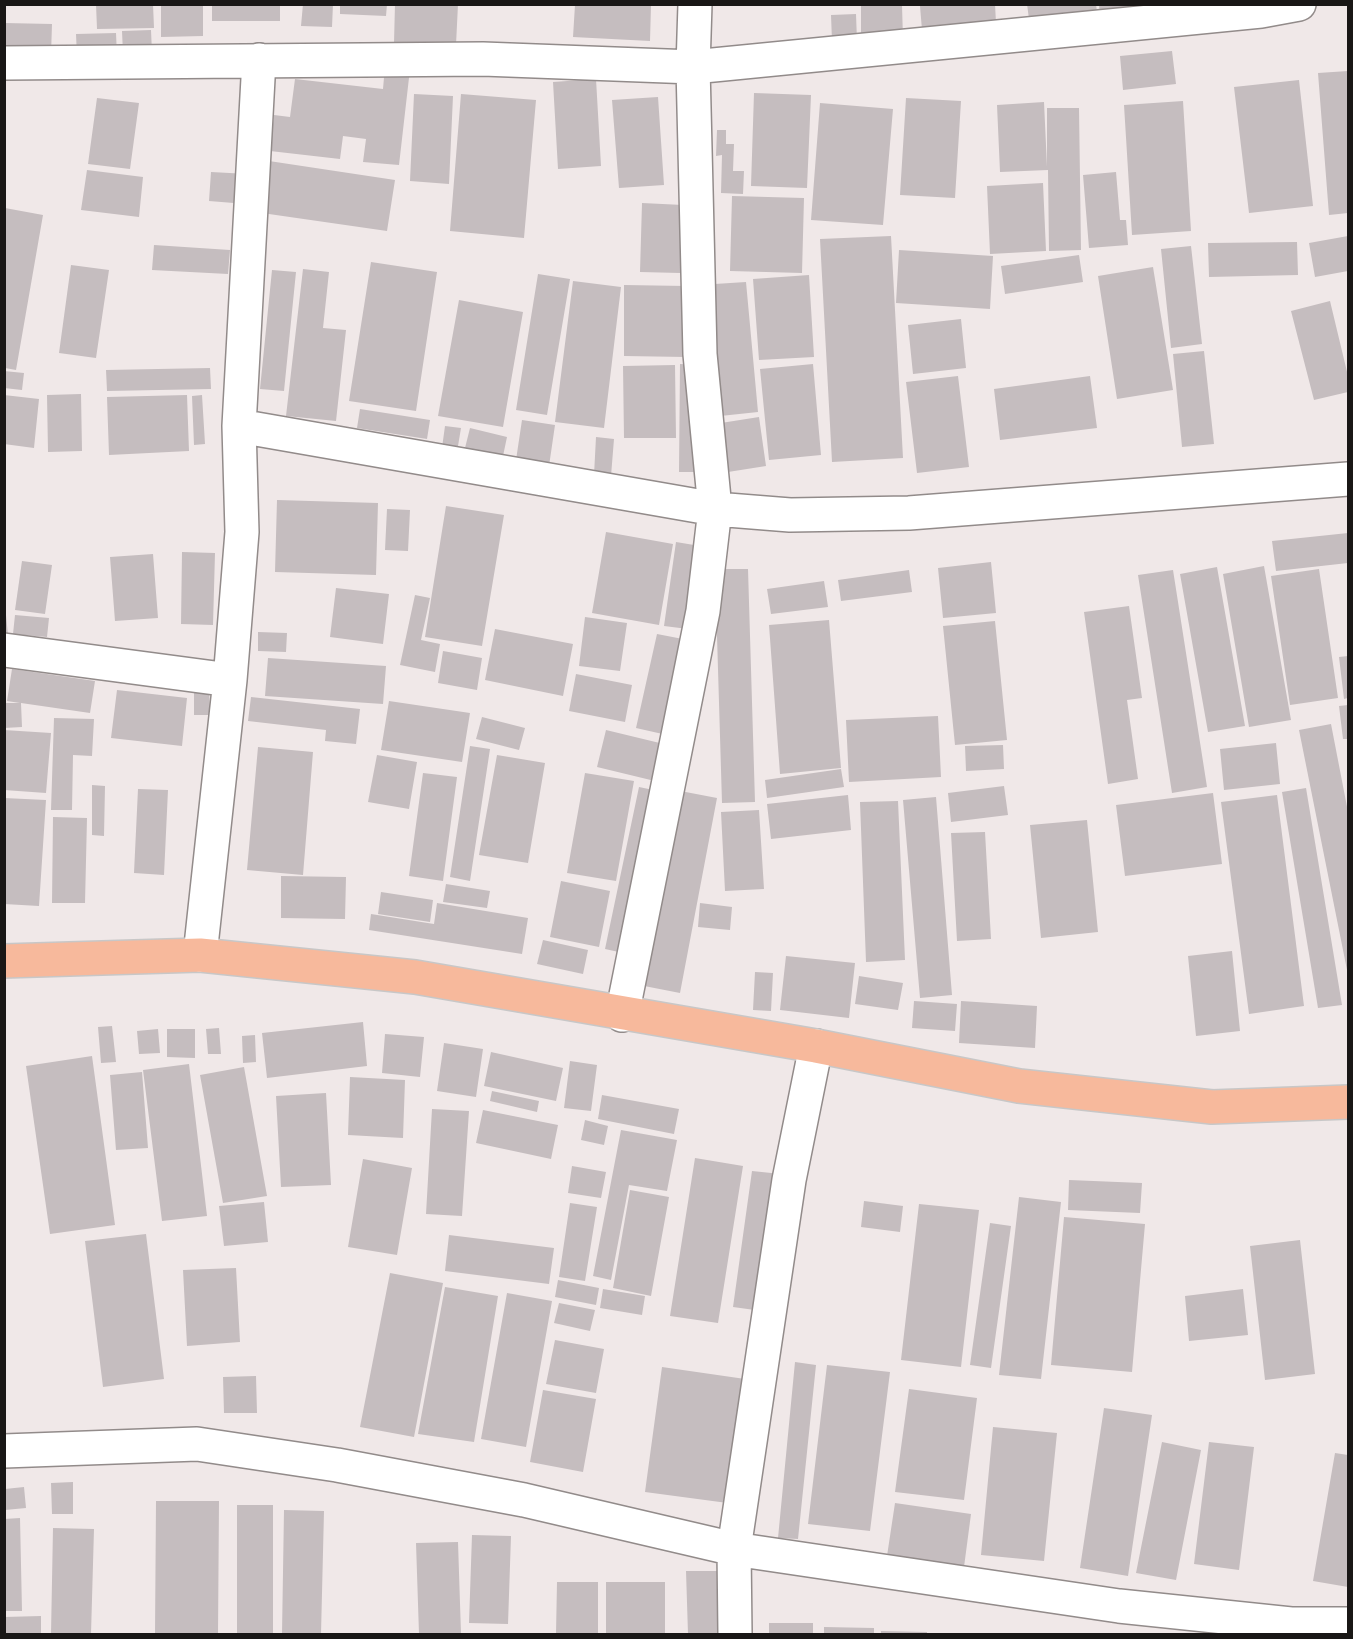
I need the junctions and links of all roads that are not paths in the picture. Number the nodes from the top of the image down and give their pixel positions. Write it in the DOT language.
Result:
graph roads {
  1 [pos="695,4"];
  2 [pos="1299,4"];
  3 [pos="259,60"];
  4 [pos="4,63"];
  5 [pos="693,67"];
  6 [pos="239,426"];
  7 [pos="1348,478"];
  8 [pos="715,509"];
  9 [pos="4,650"];
  10 [pos="230,680"];
  11 [pos="200,955"];
  12 [pos="4,961"];
  13 [pos="622,1015"];
  14 [pos="816,1046"];
  15 [pos="1348,1102"];
  16 [pos="4,1451"];
  17 [pos="734,1549"];
  18 [pos="1348,1624"];
  19 [pos="735,1635"];
  1 -- 5 [label="street"];
  2 -- 5 [label="street"];
  3 -- 4 [label="street"];
  3 -- 5 [label="street"];
  3 -- 6 [label="street"];
  5 -- 8 [label="street"];
  6 -- 8 [label="street"];
  6 -- 10 [label="street"];
  7 -- 8 [label="street"];
  8 -- 13 [label="street"];
  9 -- 10 [label="street"];
  10 -- 11 [label="street"];
  11 -- 12 [label="main road"];
  11 -- 13 [label="main road"];
  13 -- 14 [label="main road"];
  14 -- 15 [label="main road"];
  14 -- 17 [label="street"];
  16 -- 17 [label="street"];
  17 -- 18 [label="street"];
  17 -- 19 [label="street"];
}
